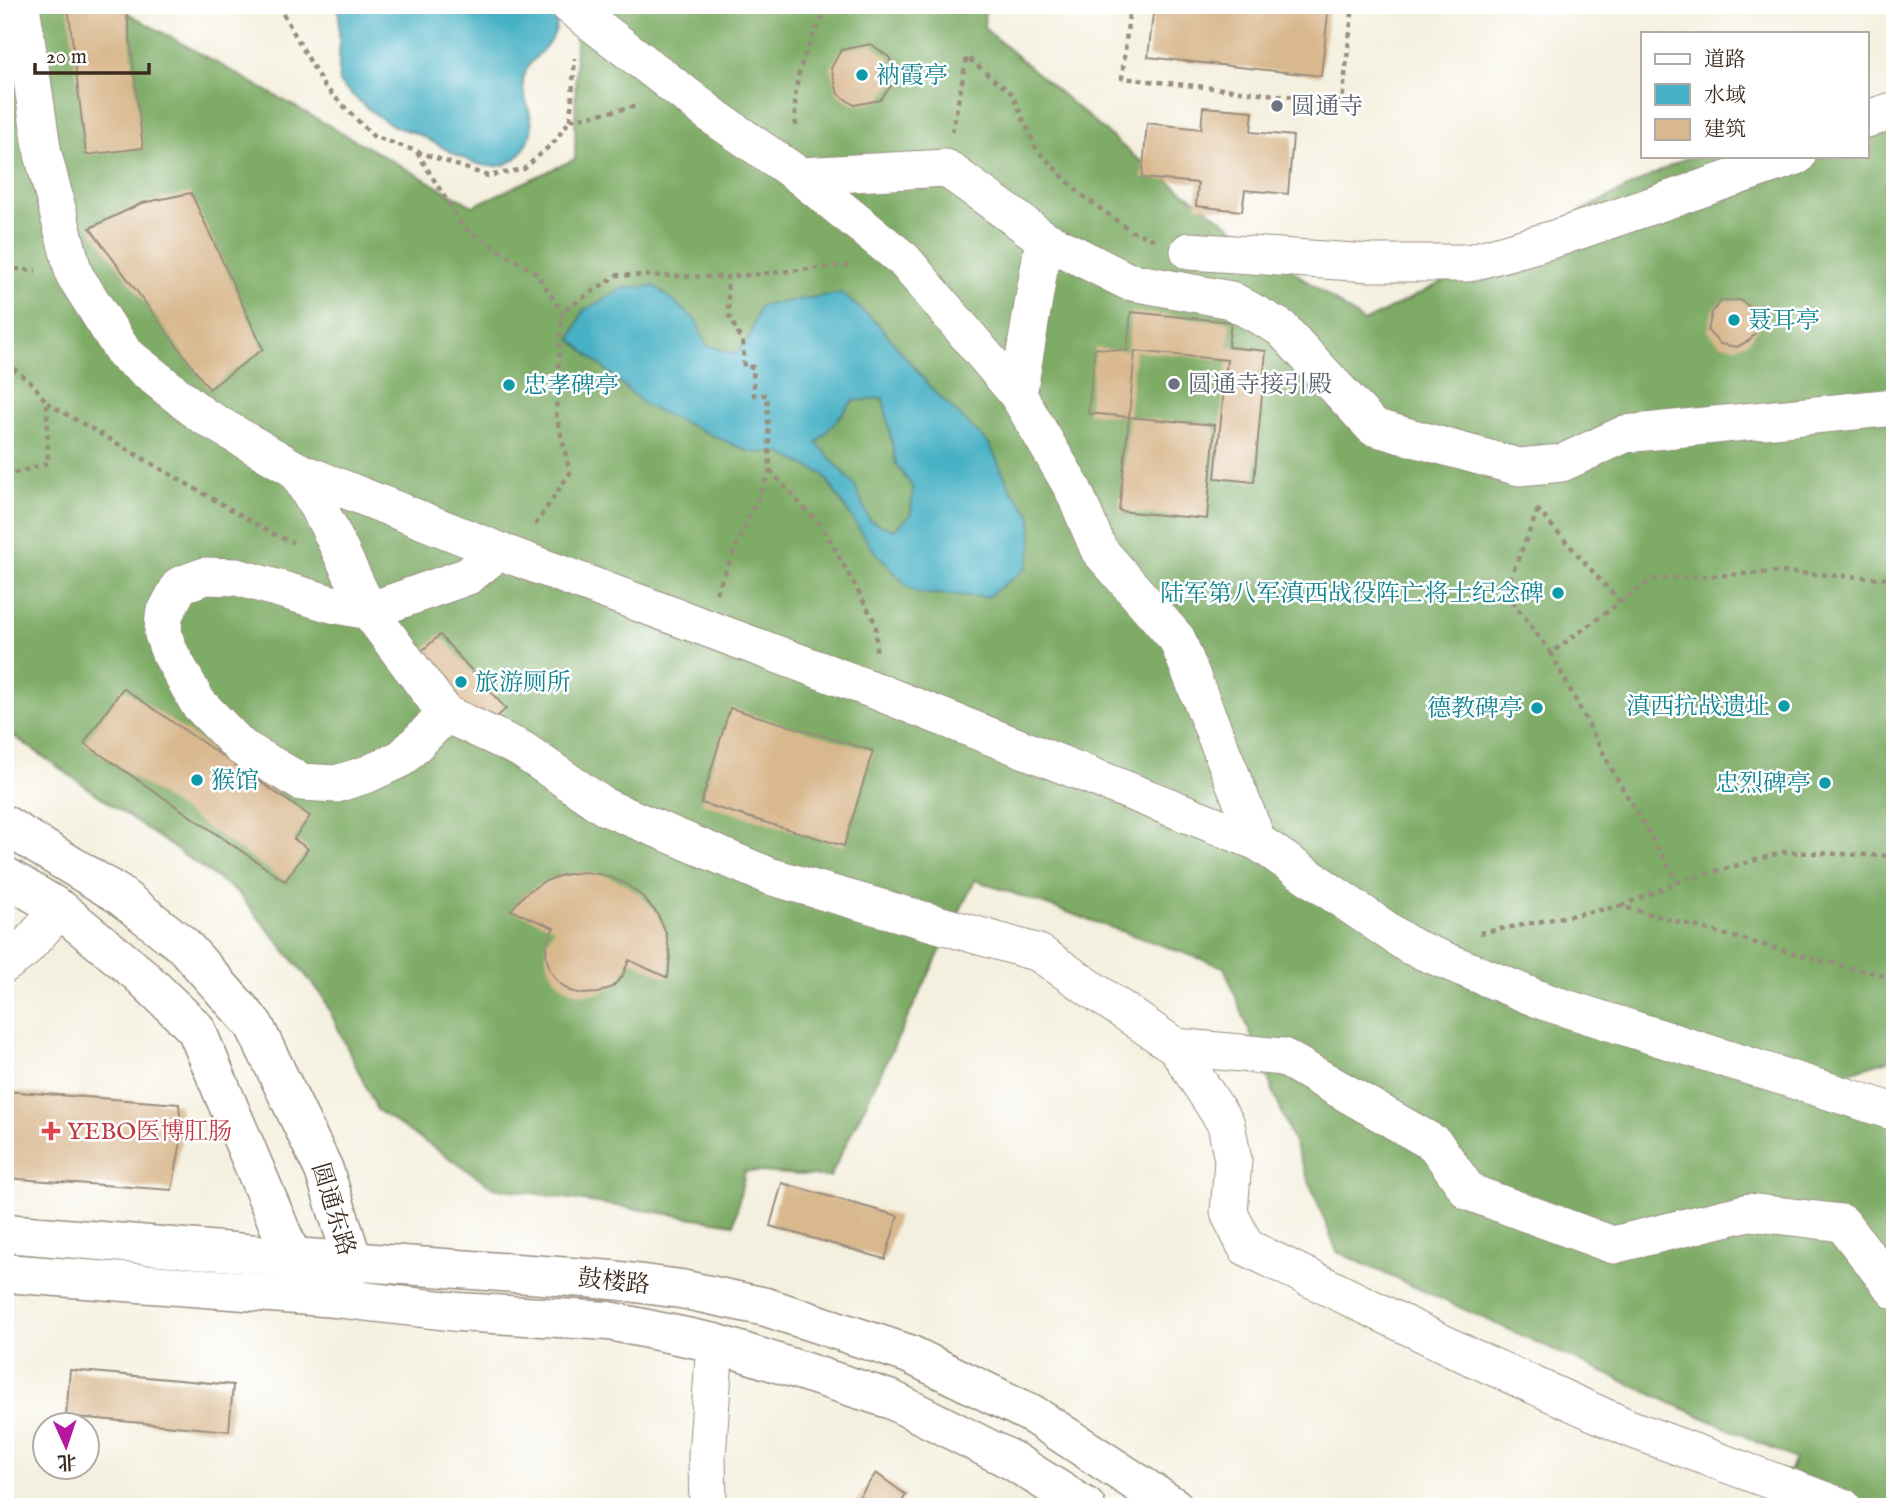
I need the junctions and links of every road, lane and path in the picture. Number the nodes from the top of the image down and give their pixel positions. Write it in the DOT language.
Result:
graph roads {
  1 [pos="21,5"];
  2 [pos="278,5"];
  3 [pos="829,5"];
  4 [pos="1130,5"];
  5 [pos="1353,5"];
  6 [pos="574,9"];
  7 [pos="687,96"];
  8 [pos="1895,110"];
  9 [pos="1868,119"];
  10 [pos="570,120"];
  11 [pos="416,152"];
  12 [pos="1791,158"];
  13 [pos="946,168"];
  14 [pos="800,176"];
  15 [pos="1044,239"];
  16 [pos="1189,251"];
  17 [pos="904,260"];
  18 [pos="727,276"];
  19 [pos="562,312"];
  20 [pos="5,362"];
  21 [pos="1018,395"];
  22 [pos="47,403"];
  23 [pos="1895,407"];
  24 [pos="1519,467"];
  25 [pos="296,470"];
  26 [pos="770,470"];
  27 [pos="5,476"];
  28 [pos="1538,510"];
  29 [pos="499,551"];
  30 [pos="341,554"];
  31 [pos="1895,579"];
  32 [pos="1620,602"];
  33 [pos="369,611"];
  34 [pos="702,626"];
  35 [pos="1551,653"];
  36 [pos="876,691"];
  37 [pos="446,715"];
  38 [pos="5,825"];
  39 [pos="1258,842"];
  40 [pos="1895,856"];
  41 [pos="5,876"];
  42 [pos="1678,882"];
  43 [pos="1622,906"];
  44 [pos="60,909"];
  45 [pos="1476,934"];
  46 [pos="5,964"];
  47 [pos="1895,978"];
  48 [pos="1176,1047"];
  49 [pos="1895,1112"];
  50 [pos="5,1233"];
  51 [pos="292,1257"];
  52 [pos="353,1261"];
  53 [pos="5,1273"];
  54 [pos="1895,1291"];
  55 [pos="336,1298"];
  56 [pos="715,1343"];
  57 [pos="1895,1492"];
  58 [pos="708,1507"];
  59 [pos="1086,1507"];
  60 [pos="1174,1507"];
  61 [pos="1843,1507"];
  62 [pos="1886,1507"];
  1 -- 25 [label="street"];
  2 -- 11 [label="path"];
  3 -- 14 [label="path"];
  4 -- 5 [label="path"];
  6 -- 7 [label="street"];
  6 -- 10 [label="path"];
  7 -- 10 [label="path"];
  7 -- 14 [label="street"];
  8 -- 9 [label="street"];
  10 -- 11 [label="path"];
  11 -- 19 [label="path"];
  12 -- 16 [label="street"];
  13 -- 14 [label="street"];
  13 -- 15 [label="street"];
  13 -- 16 [label="path"];
  14 -- 17 [label="street"];
  15 -- 21 [label="street"];
  15 -- 24 [label="street"];
  17 -- 18 [label="path"];
  17 -- 21 [label="street"];
  18 -- 19 [label="path"];
  18 -- 26 [label="path"];
  19 -- 29 [label="path"];
  20 -- 22 [label="path"];
  21 -- 39 [label="street"];
  22 -- 27 [label="path"];
  22 -- 30 [label="path"];
  23 -- 24 [label="street"];
  24 -- 28 [label="path"];
  25 -- 29 [label="street"];
  25 -- 30 [label="street"];
  26 -- 34 [label="path"];
  26 -- 36 [label="path"];
  28 -- 32 [label="path"];
  28 -- 35 [label="path"];
  29 -- 33 [label="street"];
  29 -- 34 [label="street"];
  30 -- 33 [label="street"];
  31 -- 32 [label="path"];
  32 -- 35 [label="path"];
  33 -- 37 [label="street"];
  33 -- 37 [label="street"];
  34 -- 36 [label="street"];
  35 -- 42 [label="path"];
  36 -- 39 [label="street"];
  37 -- 48 [label="street"];
  38 -- 52 [label="main road, 圆通东路"];
  39 -- 49 [label="street"];
  40 -- 42 [label="path"];
  41 -- 44 [label="main road, 圆通东路"];
  42 -- 43 [label="path"];
  43 -- 45 [label="path"];
  43 -- 47 [label="path"];
  44 -- 46 [label="street"];
  44 -- 51 [label="main road, 圆通东路"];
  48 -- 54 [label="street"];
  48 -- 61 [label="street"];
  50 -- 51 [label="main road, 鼓楼路"];
  51 -- 52 [label="main road, 鼓楼路"];
  51 -- 55 [label="main road, 圆通东路"];
  52 -- 55 [label="main road, 圆通东路"];
  52 -- 60 [label="main road, 鼓楼路"];
  53 -- 55 [label="main road, 鼓楼路"];
  55 -- 56 [label="main road, 鼓楼路"];
  56 -- 58 [label="street"];
  56 -- 59 [label="main road, 鼓楼路"];
  57 -- 62 [label="path"];
}
